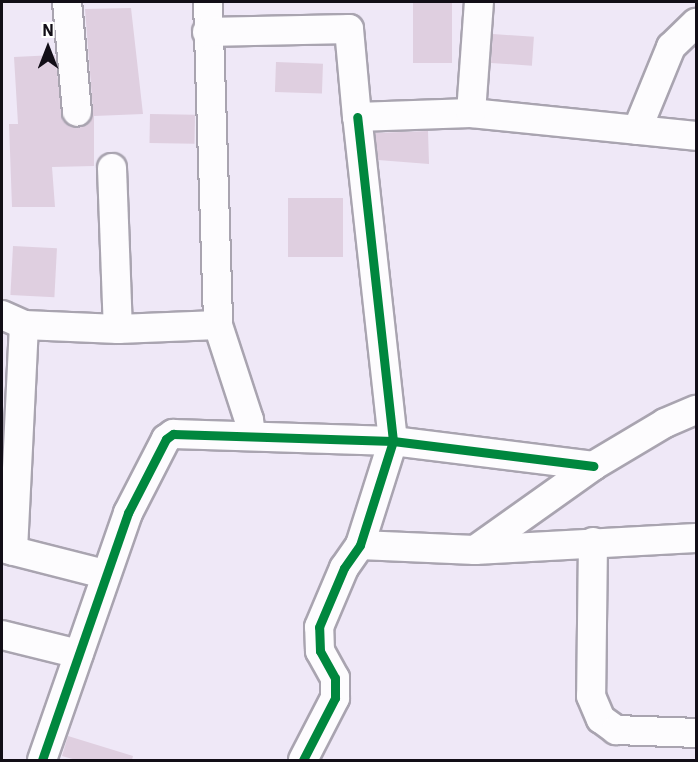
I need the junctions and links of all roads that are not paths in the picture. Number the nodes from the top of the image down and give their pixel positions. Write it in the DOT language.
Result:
graph roads {
  1 [pos="67,2"];
  2 [pos="208,2"];
  3 [pos="479,2"];
  4 [pos="696,23"];
  5 [pos="207,32"];
  6 [pos="77,112"];
  7 [pos="471,113"];
  8 [pos="357,117"];
  9 [pos="637,130"];
  10 [pos="696,136"];
  11 [pos="112,168"];
  12 [pos="13,320"];
  13 [pos="218,325"];
  14 [pos="118,329"];
  15 [pos="696,410"];
  16 [pos="251,434"];
  17 [pos="393,441"];
  18 [pos="593,466"];
  19 [pos="696,538"];
  20 [pos="593,542"];
  21 [pos="360,545"];
  22 [pos="7,549"];
  23 [pos="475,550"];
  24 [pos="104,574"];
  25 [pos="2,635"];
  26 [pos="79,654"];
  27 [pos="696,733"];
  28 [pos="42,760"];
  29 [pos="303,760"];
  1 -- 6 [label="street"];
  2 -- 5 [label="street"];
  3 -- 7 [label="street"];
  4 -- 9 [label="street"];
  5 -- 8 [label="street"];
  5 -- 13 [label="street"];
  7 -- 8 [label="street"];
  7 -- 9 [label="street"];
  8 -- 17 [label="street"];
  9 -- 10 [label="street"];
  11 -- 14 [label="street"];
  12 -- 14 [label="street"];
  12 -- 22 [label="street"];
  13 -- 14 [label="street"];
  13 -- 16 [label="street"];
  15 -- 18 [label="street"];
  16 -- 17 [label="street"];
  16 -- 24 [label="street"];
  17 -- 18 [label="street"];
  17 -- 21 [label="street"];
  18 -- 23 [label="street"];
  19 -- 20 [label="street"];
  20 -- 23 [label="street"];
  20 -- 27 [label="street"];
  21 -- 23 [label="street"];
  21 -- 29 [label="street"];
  22 -- 24 [label="street"];
  24 -- 26 [label="street"];
  25 -- 26 [label="street"];
  26 -- 28 [label="street"];
}
